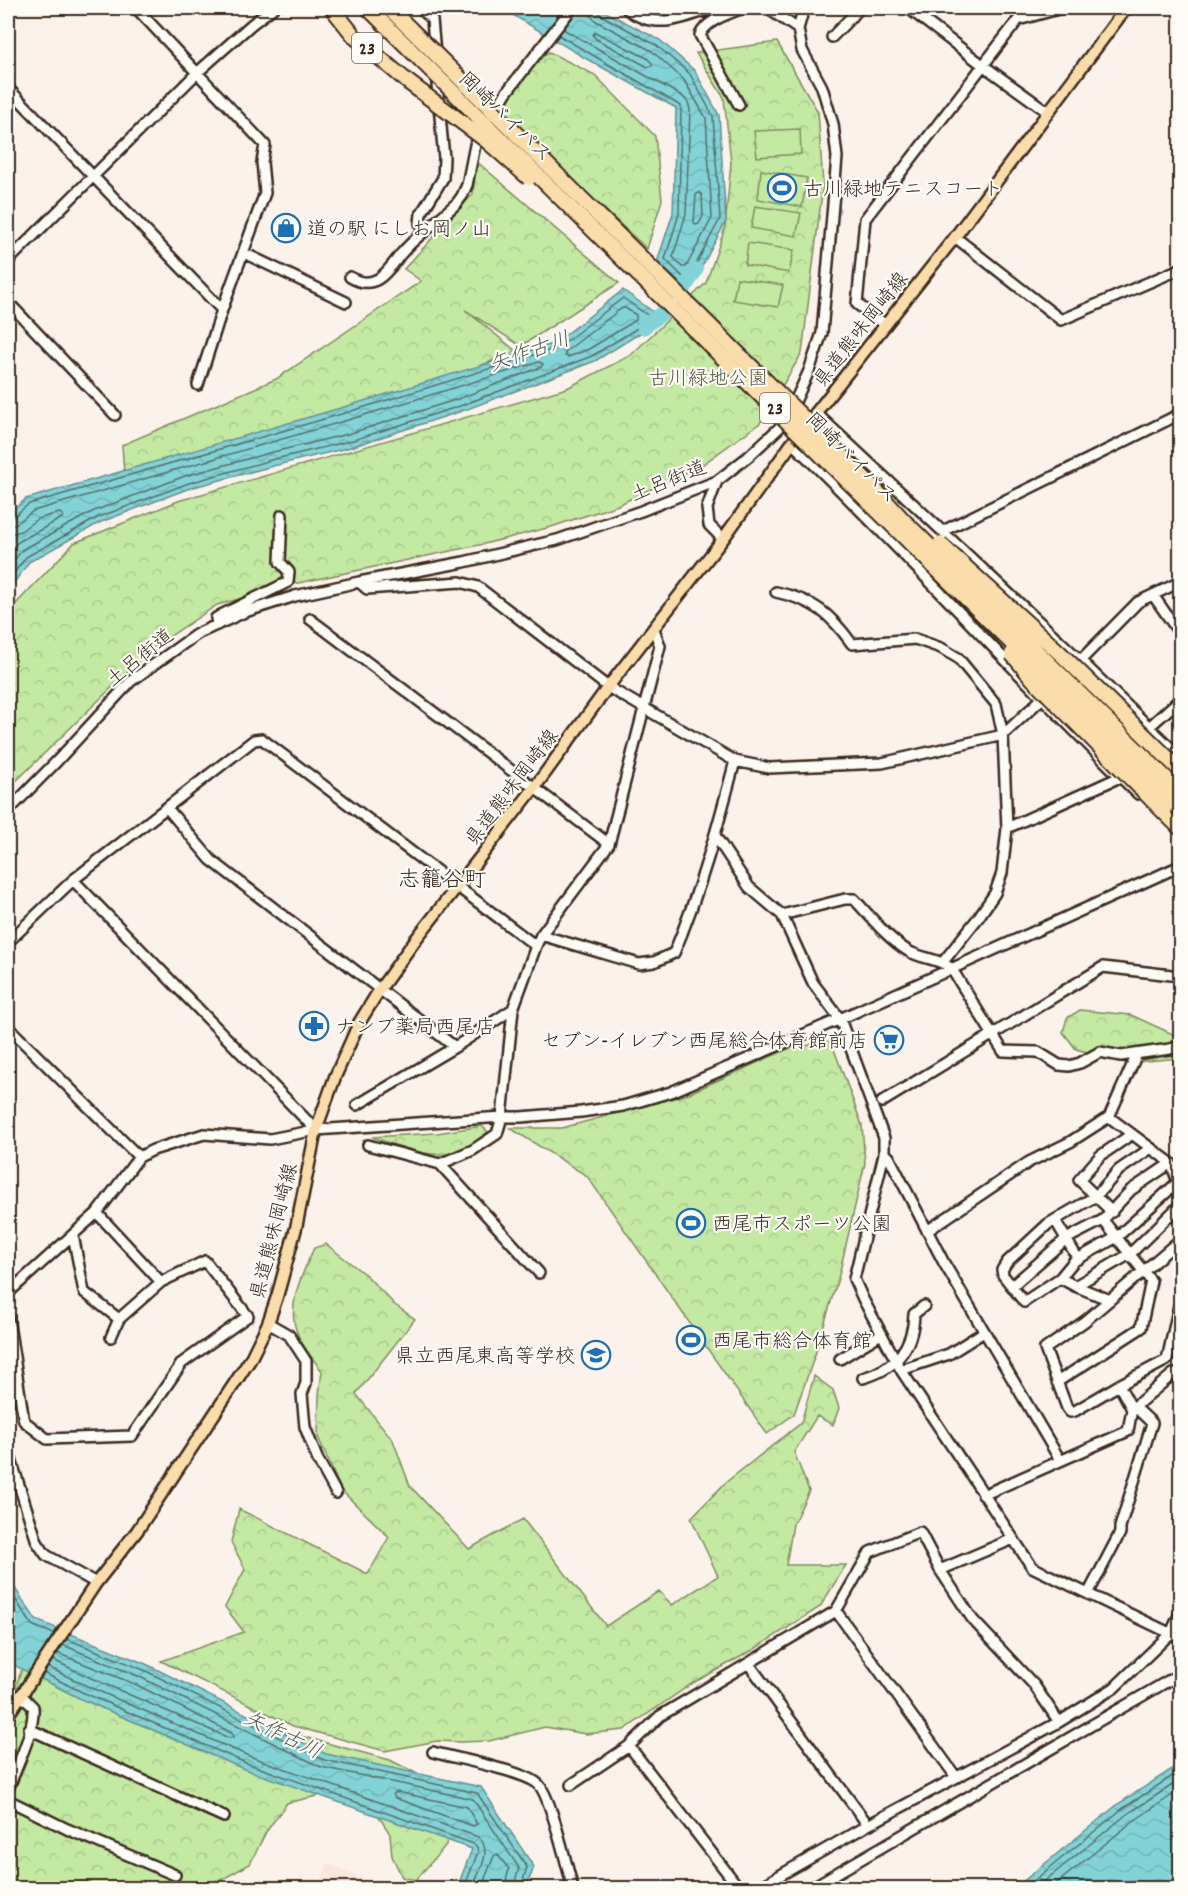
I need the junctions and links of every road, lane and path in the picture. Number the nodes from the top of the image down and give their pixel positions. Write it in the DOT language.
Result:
graph roads {
  1 [pos="136,8"];
  2 [pos="262,8"];
  3 [pos="273,8"];
  4 [pos="332,8"];
  5 [pos="368,8"];
  6 [pos="389,8"];
  7 [pos="420,8"];
  8 [pos="572,8"];
  9 [pos="626,8"];
  10 [pos="712,8"];
  11 [pos="743,8"];
  12 [pos="767,8"];
  13 [pos="803,8"];
  14 [pos="860,8"];
  15 [pos="908,8"];
  16 [pos="1062,8"];
  17 [pos="1126,8"];
  18 [pos="780,17"];
  19 [pos="252,24"];
  20 [pos="798,29"];
  21 [pos="832,38"];
  22 [pos="984,66"];
  23 [pos="198,72"];
  24 [pos="8,88"];
  25 [pos="739,105"];
  26 [pos="1048,112"];
  27 [pos="94,177"];
  28 [pos="424,232"];
  29 [pos="955,237"];
  30 [pos="614,250"];
  31 [pos="244,253"];
  32 [pos="8,261"];
  33 [pos="1180,269"];
  34 [pos="350,277"];
  35 [pos="8,302"];
  36 [pos="346,302"];
  37 [pos="222,310"];
  38 [pos="886,325"];
  39 [pos="198,385"];
  40 [pos="817,414"];
  41 [pos="1180,414"];
  42 [pos="115,415"];
  43 [pos="792,443"];
  44 [pos="717,481"];
  45 [pos="282,515"];
  46 [pos="905,522"];
  47 [pos="943,531"];
  48 [pos="723,539"];
  49 [pos="922,555"];
  50 [pos="359,582"];
  51 [pos="1180,582"];
  52 [pos="776,592"];
  53 [pos="1153,595"];
  54 [pos="310,619"];
  55 [pos="217,625"];
  56 [pos="654,629"];
  57 [pos="1180,634"];
  58 [pos="1080,660"];
  59 [pos="608,687"];
  60 [pos="1042,699"];
  61 [pos="1180,701"];
  62 [pos="642,708"];
  63 [pos="1149,727"];
  64 [pos="1003,735"];
  65 [pos="1180,758"];
  66 [pos="735,761"];
  67 [pos="1180,770"];
  68 [pos="1120,777"];
  69 [pos="535,787"];
  70 [pos="1180,792"];
  71 [pos="166,808"];
  72 [pos="1180,809"];
  73 [pos="8,811"];
  74 [pos="1007,828"];
  75 [pos="1180,829"];
  76 [pos="716,837"];
  77 [pos="609,844"];
  78 [pos="1180,866"];
  79 [pos="73,880"];
  80 [pos="457,886"];
  81 [pos="782,915"];
  82 [pos="542,935"];
  83 [pos="8,942"];
  84 [pos="536,946"];
  85 [pos="943,962"];
  86 [pos="951,969"];
  87 [pos="1180,976"];
  88 [pos="380,989"];
  89 [pos="513,1009"];
  90 [pos="840,1019"];
  91 [pos="8,1027"];
  92 [pos="992,1034"];
  93 [pos="1180,1046"];
  94 [pos="455,1047"];
  95 [pos="1137,1054"];
  96 [pos="882,1102"];
  97 [pos="357,1105"];
  98 [pos="502,1117"];
  99 [pos="1109,1117"];
  100 [pos="316,1130"];
  101 [pos="1132,1134"];
  102 [pos="368,1145"];
  103 [pos="1151,1148"];
  104 [pos="884,1154"];
  105 [pos="139,1157"];
  106 [pos="1171,1163"];
  107 [pos="440,1164"];
  108 [pos="1179,1184"];
  109 [pos="1096,1196"];
  110 [pos="1180,1204"];
  111 [pos="1112,1212"];
  112 [pos="97,1213"];
  113 [pos="1055,1220"];
  114 [pos="1103,1220"];
  115 [pos="927,1231"];
  116 [pos="73,1235"];
  117 [pos="1117,1237"];
  118 [pos="1066,1239"];
  119 [pos="1180,1240"];
  120 [pos="1130,1254"];
  121 [pos="1078,1259"];
  122 [pos="1144,1271"];
  123 [pos="539,1273"];
  124 [pos="1060,1278"];
  125 [pos="162,1282"];
  126 [pos="1012,1286"];
  127 [pos="1075,1286"];
  128 [pos="8,1293"];
  129 [pos="1110,1300"];
  130 [pos="1180,1301"];
  131 [pos="924,1306"];
  132 [pos="8,1318"];
  133 [pos="119,1319"];
  134 [pos="268,1323"];
  135 [pos="984,1332"];
  136 [pos="881,1334"];
  137 [pos="111,1337"];
  138 [pos="840,1359"];
  139 [pos="896,1361"];
  140 [pos="901,1370"];
  141 [pos="1180,1374"];
  142 [pos="863,1378"];
  143 [pos="1057,1382"];
  144 [pos="1119,1385"];
  145 [pos="1133,1408"];
  146 [pos="8,1450"];
  147 [pos="1060,1460"];
  148 [pos="336,1493"];
  149 [pos="982,1495"];
  150 [pos="1013,1539"];
  151 [pos="940,1570"];
  152 [pos="96,1583"];
  153 [pos="1088,1594"];
  154 [pos="836,1611"];
  155 [pos="1180,1612"];
  156 [pos="1171,1633"];
  157 [pos="1180,1638"];
  158 [pos="749,1664"];
  159 [pos="1180,1674"];
  160 [pos="21,1695"];
  161 [pos="8,1715"];
  162 [pos="1059,1722"];
  163 [pos="30,1729"];
  164 [pos="629,1746"];
  165 [pos="432,1752"];
  166 [pos="956,1777"];
  167 [pos="572,1785"];
  168 [pos="8,1790"];
  169 [pos="8,1800"];
  170 [pos="224,1817"];
  171 [pos="868,1825"];
  172 [pos="175,1875"];
  173 [pos="573,1888"];
  174 [pos="739,1888"];
  175 [pos="758,1888"];
  176 [pos="811,1888"];
  1 -- 23 [label="street"];
  2 -- 19 [label="street"];
  3 -- 19 [label="street"];
  4 -- 30 [label="highway, 23, bridge"];
  5 -- 30 [label="highway, 岡崎バイパス / 23, bridge"];
  6 -- 46 [label="highway, 岡崎バイパス / 23, bridge"];
  7 -- 28 [label="street"];
  8 -- 28 [label="street"];
  9 -- 10 [label="street"];
  11 -- 25 [label="street"];
  12 -- 18 [label="street"];
  13 -- 18 [label="street"];
  13 -- 20 [label="street"];
  14 -- 21 [label="street"];
  15 -- 22 [label="street"];
  16 -- 22 [label="street"];
  17 -- 26 [label="main road, 県道熊味岡崎線"];
  18 -- 20 [label="street"];
  19 -- 23 [label="street"];
  20 -- 44 [label="street, 土呂街道"];
  22 -- 26 [label="street"];
  22 -- 38 [label="street"];
  23 -- 27 [label="street"];
  23 -- 31 [label="street"];
  24 -- 27 [label="street"];
  26 -- 29 [label="main road, 県道熊味岡崎線"];
  27 -- 32 [label="street"];
  27 -- 37 [label="street"];
  28 -- 34 [label="street"];
  29 -- 33 [label="street"];
  29 -- 38 [label="main road, 県道熊味岡崎線"];
  30 -- 49 [label="highway, 岡崎バイパス / 23, bridge"];
  31 -- 36 [label="street"];
  31 -- 37 [label="street"];
  35 -- 42 [label="street"];
  37 -- 39 [label="street"];
  38 -- 40 [label="main road, 県道熊味岡崎線"];
  40 -- 43 [label="main road, 県道熊味岡崎線"];
  40 -- 47 [label="street"];
  41 -- 47 [label="street"];
  43 -- 48 [label="main road, 県道熊味岡崎線"];
  43 -- 60 [label="street"];
  44 -- 48 [label="street"];
  44 -- 50 [label="street, 土呂街道"];
  45 -- 55 [label="street"];
  46 -- 67 [label="highway, 23, bridge"];
  46 -- 70 [label="highway, 岡崎バイパス / 23, bridge"];
  47 -- 58 [label="street"];
  48 -- 56 [label="main road, 県道熊味岡崎線"];
  49 -- 72 [label="highway, 岡崎バイパス / 23, bridge"];
  49 -- 75 [label="highway, 23, bridge"];
  50 -- 55 [label="street, 土呂街道"];
  50 -- 59 [label="street"];
  51 -- 53 [label="street"];
  52 -- 64 [label="street"];
  53 -- 57 [label="street"];
  53 -- 58 [label="street"];
  54 -- 69 [label="street"];
  55 -- 73 [label="street, 土呂街道"];
  56 -- 59 [label="main road, 県道熊味岡崎線"];
  56 -- 62 [label="street"];
  58 -- 60 [label="street"];
  58 -- 63 [label="street"];
  59 -- 62 [label="street"];
  59 -- 69 [label="main road, 県道熊味岡崎線"];
  60 -- 64 [label="street"];
  60 -- 68 [label="street"];
  61 -- 63 [label="street"];
  62 -- 66 [label="street"];
  62 -- 77 [label="street"];
  63 -- 65 [label="street"];
  64 -- 66 [label="street"];
  64 -- 74 [label="street"];
  66 -- 76 [label="street"];
  68 -- 74 [label="street"];
  68 -- 75 [label="street"];
  69 -- 77 [label="street"];
  69 -- 80 [label="main road, 県道熊味岡崎線"];
  71 -- 79 [label="street"];
  71 -- 80 [label="street"];
  71 -- 88 [label="street"];
  74 -- 85 [label="street"];
  76 -- 81 [label="street"];
  76 -- 82 [label="street"];
  77 -- 82 [label="street"];
  78 -- 86 [label="street"];
  79 -- 83 [label="street"];
  79 -- 100 [label="street"];
  80 -- 84 [label="street"];
  80 -- 88 [label="main road, 県道熊味岡崎線"];
  81 -- 85 [label="street"];
  81 -- 90 [label="street"];
  82 -- 84 [label="street"];
  84 -- 89 [label="street"];
  85 -- 86 [label="street"];
  86 -- 90 [label="street"];
  86 -- 92 [label="street"];
  87 -- 92 [label="street"];
  88 -- 94 [label="street"];
  88 -- 100 [label="main road, 県道熊味岡崎線"];
  89 -- 94 [label="street"];
  89 -- 98 [label="street"];
  90 -- 98 [label="street"];
  90 -- 104 [label="street"];
  91 -- 105 [label="street"];
  92 -- 95 [label="street"];
  92 -- 96 [label="street"];
  93 -- 95 [label="street"];
  94 -- 97 [label="street"];
  95 -- 99 [label="street"];
  98 -- 100 [label="street"];
  98 -- 107 [label="street"];
  99 -- 101 [label="street"];
  99 -- 115 [label="street"];
  100 -- 105 [label="street"];
  100 -- 134 [label="main road, 県道熊味岡崎線"];
  101 -- 103 [label="street"];
  101 -- 109 [label="street"];
  102 -- 107 [label="street"];
  103 -- 106 [label="street"];
  103 -- 109 [label="street"];
  104 -- 115 [label="street"];
  104 -- 136 [label="street"];
  105 -- 112 [label="street"];
  106 -- 108 [label="street"];
  106 -- 111 [label="street"];
  107 -- 123 [label="street"];
  108 -- 117 [label="street"];
  109 -- 111 [label="street"];
  109 -- 113 [label="street"];
  110 -- 120 [label="street"];
  111 -- 114 [label="street"];
  112 -- 116 [label="street"];
  112 -- 125 [label="street"];
  113 -- 118 [label="street"];
  113 -- 126 [label="street"];
  114 -- 117 [label="street"];
  114 -- 118 [label="street"];
  115 -- 135 [label="street"];
  116 -- 128 [label="street"];
  116 -- 133 [label="street"];
  117 -- 120 [label="street"];
  117 -- 121 [label="street"];
  118 -- 121 [label="street"];
  118 -- 126 [label="street"];
  119 -- 122 [label="street"];
  120 -- 122 [label="street"];
  120 -- 127 [label="street"];
  121 -- 124 [label="street"];
  122 -- 129 [label="street"];
  122 -- 143 [label="street"];
  124 -- 126 [label="street"];
  124 -- 127 [label="street"];
  125 -- 132 [label="street"];
  125 -- 133 [label="street"];
  127 -- 129 [label="street"];
  129 -- 143 [label="street"];
  130 -- 144 [label="street"];
  131 -- 139 [label="street"];
  133 -- 137 [label="street"];
  134 -- 148 [label="street"];
  134 -- 152 [label="main road, 県道熊味岡崎線"];
  135 -- 140 [label="street"];
  135 -- 147 [label="street"];
  136 -- 138 [label="street"];
  136 -- 139 [label="street"];
  139 -- 140 [label="street"];
  139 -- 142 [label="street"];
  140 -- 149 [label="street"];
  141 -- 145 [label="street"];
  143 -- 144 [label="street"];
  144 -- 145 [label="street"];
  145 -- 147 [label="street"];
  145 -- 153 [label="street"];
  146 -- 152 [label="street"];
  147 -- 149 [label="street"];
  149 -- 150 [label="street"];
  150 -- 151 [label="street"];
  150 -- 153 [label="street"];
  151 -- 154 [label="street"];
  151 -- 162 [label="street"];
  152 -- 160 [label="main road, 県道熊味岡崎線"];
  153 -- 156 [label="street"];
  154 -- 158 [label="street"];
  154 -- 166 [label="street"];
  155 -- 156 [label="street"];
  156 -- 157 [label="street"];
  156 -- 162 [label="street"];
  158 -- 164 [label="street"];
  158 -- 171 [label="street"];
  159 -- 176 [label="street"];
  160 -- 161 [label="main road, 県道熊味岡崎線"];
  160 -- 163 [label="street"];
  162 -- 166 [label="street"];
  163 -- 168 [label="street"];
  163 -- 170 [label="street"];
  164 -- 167 [label="street"];
  164 -- 174 [label="street"];
  165 -- 173 [label="street"];
  166 -- 171 [label="street"];
  169 -- 172 [label="street"];
  171 -- 175 [label="street"];
}
